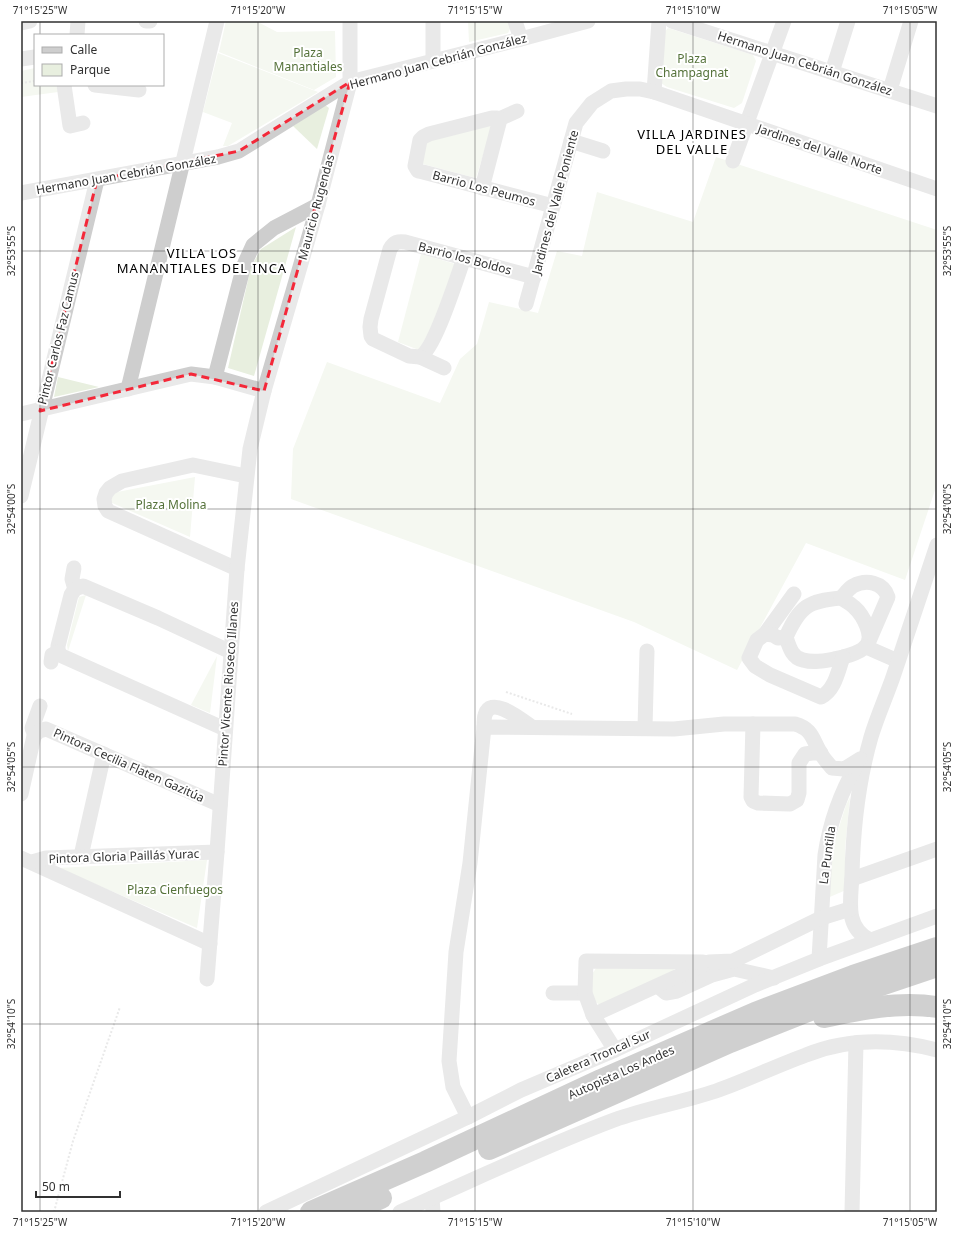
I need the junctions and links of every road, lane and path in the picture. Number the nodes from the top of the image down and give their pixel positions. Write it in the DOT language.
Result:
graph roads {
  1 [pos="30,21"];
  2 [pos="78,21"];
  3 [pos="146,21"];
  4 [pos="150,21"];
  5 [pos="217,21"];
  6 [pos="350,21"];
  7 [pos="433,21"];
  8 [pos="515,21"];
  9 [pos="588,21"];
  10 [pos="659,21"];
  11 [pos="672,21"];
  12 [pos="784,21"];
  13 [pos="848,21"];
  14 [pos="911,21"];
  15 [pos="21,23"];
  16 [pos="715,27"];
  17 [pos="77,34"];
  18 [pos="521,39"];
  19 [pos="772,54"];
  20 [pos="34,57"];
  21 [pos="21,59"];
  22 [pos="433,60"];
  23 [pos="832,72"];
  24 [pos="34,81"];
  25 [pos="350,82"];
  26 [pos="21,83"];
  27 [pos="64,86"];
  28 [pos="104,86"];
  29 [pos="139,90"];
  30 [pos="890,90"];
  31 [pos="611,91"];
  32 [pos="654,92"];
  33 [pos="937,106"];
  34 [pos="517,111"];
  35 [pos="499,119"];
  36 [pos="83,123"];
  37 [pos="747,124"];
  38 [pos="571,141"];
  39 [pos="603,151"];
  40 [pos="733,161"];
  41 [pos="182,164"];
  42 [pos="97,180"];
  43 [pos="482,188"];
  44 [pos="937,189"];
  45 [pos="21,193"];
  46 [pos="318,205"];
  47 [pos="553,206"];
  48 [pos="464,258"];
  49 [pos="534,277"];
  50 [pos="526,304"];
  51 [pos="420,357"];
  52 [pos="444,368"];
  53 [pos="215,377"];
  54 [pos="128,389"];
  55 [pos="264,391"];
  56 [pos="40,411"];
  57 [pos="21,414"];
  58 [pos="246,476"];
  59 [pos="21,493"];
  60 [pos="937,545"];
  61 [pos="74,568"];
  62 [pos="237,569"];
  63 [pos="75,589"];
  64 [pos="794,594"];
  65 [pos="841,598"];
  66 [pos="765,634"];
  67 [pos="786,637"];
  68 [pos="868,644"];
  69 [pos="231,652"];
  70 [pos="648,652"];
  71 [pos="842,657"];
  72 [pos="898,661"];
  73 [pos="506,692"];
  74 [pos="40,706"];
  75 [pos="484,727"];
  76 [pos="532,727"];
  77 [pos="579,727"];
  78 [pos="225,728"];
  79 [pos="645,728"];
  80 [pos="756,729"];
  81 [pos="37,733"];
  82 [pos="871,737"];
  83 [pos="821,753"];
  84 [pos="104,754"];
  85 [pos="860,759"];
  86 [pos="832,768"];
  87 [pos="21,794"];
  88 [pos="841,795"];
  89 [pos="220,805"];
  90 [pos="937,849"];
  91 [pos="217,852"];
  92 [pos="82,856"];
  93 [pos="26,860"];
  94 [pos="852,879"];
  95 [pos="850,908"];
  96 [pos="937,916"];
  97 [pos="821,918"];
  98 [pos="870,940"];
  99 [pos="210,944"];
  100 [pos="937,948"];
  101 [pos="819,959"];
  102 [pos="709,962"];
  103 [pos="937,966"];
  104 [pos="774,978"];
  105 [pos="207,979"];
  106 [pos="660,988"];
  107 [pos="553,993"];
  108 [pos="585,993"];
  109 [pos="120,1007"];
  110 [pos="937,1008"];
  111 [pos="593,1015"];
  112 [pos="730,1042"];
  113 [pos="856,1043"];
  114 [pos="615,1050"];
  115 [pos="937,1050"];
  116 [pos="468,1117"];
  117 [pos="433,1205"];
  118 [pos="54,1212"];
  119 [pos="266,1212"];
  120 [pos="311,1212"];
  121 [pos="349,1212"];
  122 [pos="400,1212"];
  123 [pos="852,1212"];
  1 -- 15 [label="street"];
  2 -- 17 [label="street"];
  3 -- 4 [label="street"];
  5 -- 41 [label="street"];
  6 -- 25 [label="street, Mauricio Rugendas"];
  7 -- 22 [label="street"];
  8 -- 18 [label="street"];
  9 -- 18 [label="street, Hermano Juan Cebrián González"];
  10 -- 32 [label="street"];
  11 -- 16 [label="street, Hermano Juan Cebrián González"];
  12 -- 19 [label="street"];
  13 -- 23 [label="street"];
  14 -- 30 [label="street"];
  16 -- 19 [label="street, Hermano Juan Cebrián González"];
  18 -- 22 [label="street, Hermano Juan Cebrián González"];
  19 -- 23 [label="street, Hermano Juan Cebrián González"];
  19 -- 37 [label="street"];
  20 -- 21 [label="street"];
  22 -- 25 [label="street, Hermano Juan Cebrián González"];
  23 -- 30 [label="street, Hermano Juan Cebrián González"];
  24 -- 26 [label="path"];
  25 -- 41 [label="street, Hermano Juan Cebrián González"];
  25 -- 46 [label="street, Mauricio Rugendas"];
  27 -- 36 [label="street"];
  28 -- 29 [label="street"];
  30 -- 33 [label="street, Hermano Juan Cebrián González"];
  31 -- 32 [label="street, Jardines del Valle Norte"];
  31 -- 38 [label="street, Jardines del Valle Poniente"];
  32 -- 37 [label="street, Jardines del Valle Norte"];
  34 -- 35 [label="street"];
  35 -- 43 [label="street"];
  35 -- 43 [label="street, Barrio Los Peumos"];
  37 -- 40 [label="street"];
  37 -- 44 [label="street, Jardines del Valle Norte"];
  38 -- 39 [label="street"];
  38 -- 47 [label="street, Jardines del Valle Poniente"];
  41 -- 42 [label="street, Hermano Juan Cebrián González"];
  41 -- 54 [label="street"];
  42 -- 45 [label="street, Hermano Juan Cebrián González"];
  42 -- 56 [label="street, Pintor Carlos Faz Camus"];
  43 -- 47 [label="street, Barrio Los Peumos"];
  46 -- 53 [label="street"];
  46 -- 55 [label="street, Mauricio Rugendas"];
  47 -- 49 [label="street, Jardines del Valle Poniente"];
  48 -- 49 [label="street, Barrio los Boldos"];
  48 -- 51 [label="street"];
  48 -- 51 [label="street, Barrio los Boldos"];
  49 -- 50 [label="street, Jardines del Valle Poniente"];
  51 -- 52 [label="street"];
  53 -- 54 [label="street"];
  53 -- 55 [label="street"];
  54 -- 56 [label="street"];
  55 -- 58 [label="street, Pintor Vicente Rioseco Illanes"];
  56 -- 57 [label="street"];
  56 -- 59 [label="street, Pintor Carlos Faz Camus"];
  58 -- 62 [label="street, Pintor Vicente Rioseco Illanes"];
  58 -- 62 [label="street"];
  60 -- 72 [label="street, La Puntilla"];
  61 -- 63 [label="street"];
  62 -- 69 [label="street, Pintor Vicente Rioseco Illanes"];
  63 -- 69 [label="street"];
  63 -- 78 [label="street"];
  64 -- 66 [label="street"];
  65 -- 67 [label="street"];
  65 -- 68 [label="street"];
  65 -- 68 [label="street"];
  66 -- 67 [label="street"];
  66 -- 71 [label="street"];
  67 -- 71 [label="street"];
  68 -- 71 [label="street"];
  68 -- 72 [label="street"];
  69 -- 78 [label="street, Pintor Vicente Rioseco Illanes"];
  70 -- 79 [label="street"];
  72 -- 82 [label="street, La Puntilla"];
  73 -- 77 [label="path"];
  74 -- 81 [label="street"];
  75 -- 76 [label="street"];
  75 -- 76 [label="street"];
  75 -- 116 [label="street"];
  76 -- 77 [label="street"];
  77 -- 79 [label="street"];
  78 -- 89 [label="street, Pintor Vicente Rioseco Illanes"];
  79 -- 80 [label="street"];
  80 -- 83 [label="street"];
  80 -- 83 [label="street"];
  81 -- 84 [label="street, Pintora Cecilia Flaten Gazitúa"];
  81 -- 87 [label="street"];
  82 -- 85 [label="street, La Puntilla"];
  82 -- 94 [label="street, La Puntilla"];
  83 -- 86 [label="street"];
  84 -- 89 [label="street, Pintora Cecilia Flaten Gazitúa"];
  84 -- 92 [label="street"];
  85 -- 86 [label="street"];
  85 -- 88 [label="street, La Puntilla"];
  86 -- 88 [label="street"];
  88 -- 97 [label="street, La Puntilla"];
  89 -- 91 [label="street, Pintor Vicente Rioseco Illanes"];
  90 -- 94 [label="street"];
  91 -- 92 [label="street, Pintora Gloria Paillás Yurac"];
  91 -- 99 [label="street, Pintor Vicente Rioseco Illanes"];
  92 -- 93 [label="street, Pintora Gloria Paillás Yurac"];
  93 -- 99 [label="street"];
  94 -- 95 [label="street, La Puntilla"];
  95 -- 97 [label="street"];
  95 -- 98 [label="street, La Puntilla"];
  96 -- 98 [label="street, Caletera Troncal Sur"];
  97 -- 101 [label="street, La Puntilla"];
  97 -- 102 [label="street"];
  98 -- 101 [label="street, Caletera Troncal Sur"];
  99 -- 105 [label="street, Pintor Vicente Rioseco Illanes"];
  100 -- 120 [label="highway, Autopista Los Andes"];
  101 -- 104 [label="street, Caletera Troncal Sur"];
  102 -- 108 [label="street"];
  102 -- 111 [label="street"];
  103 -- 112 [label="highway, Autopista Los Andes"];
  104 -- 106 [label="street"];
  104 -- 114 [label="street, Caletera Troncal Sur"];
  107 -- 108 [label="street"];
  108 -- 111 [label="street"];
  109 -- 118 [label="path"];
  110 -- 112 [label="highway"];
  111 -- 114 [label="street"];
  112 -- 121 [label="highway, Autopista Los Andes"];
  113 -- 115 [label="street"];
  113 -- 117 [label="street"];
  113 -- 123 [label="street"];
  114 -- 116 [label="street, Caletera Troncal Sur"];
  116 -- 119 [label="street, Caletera Troncal Sur"];
  117 -- 122 [label="street"];
}
